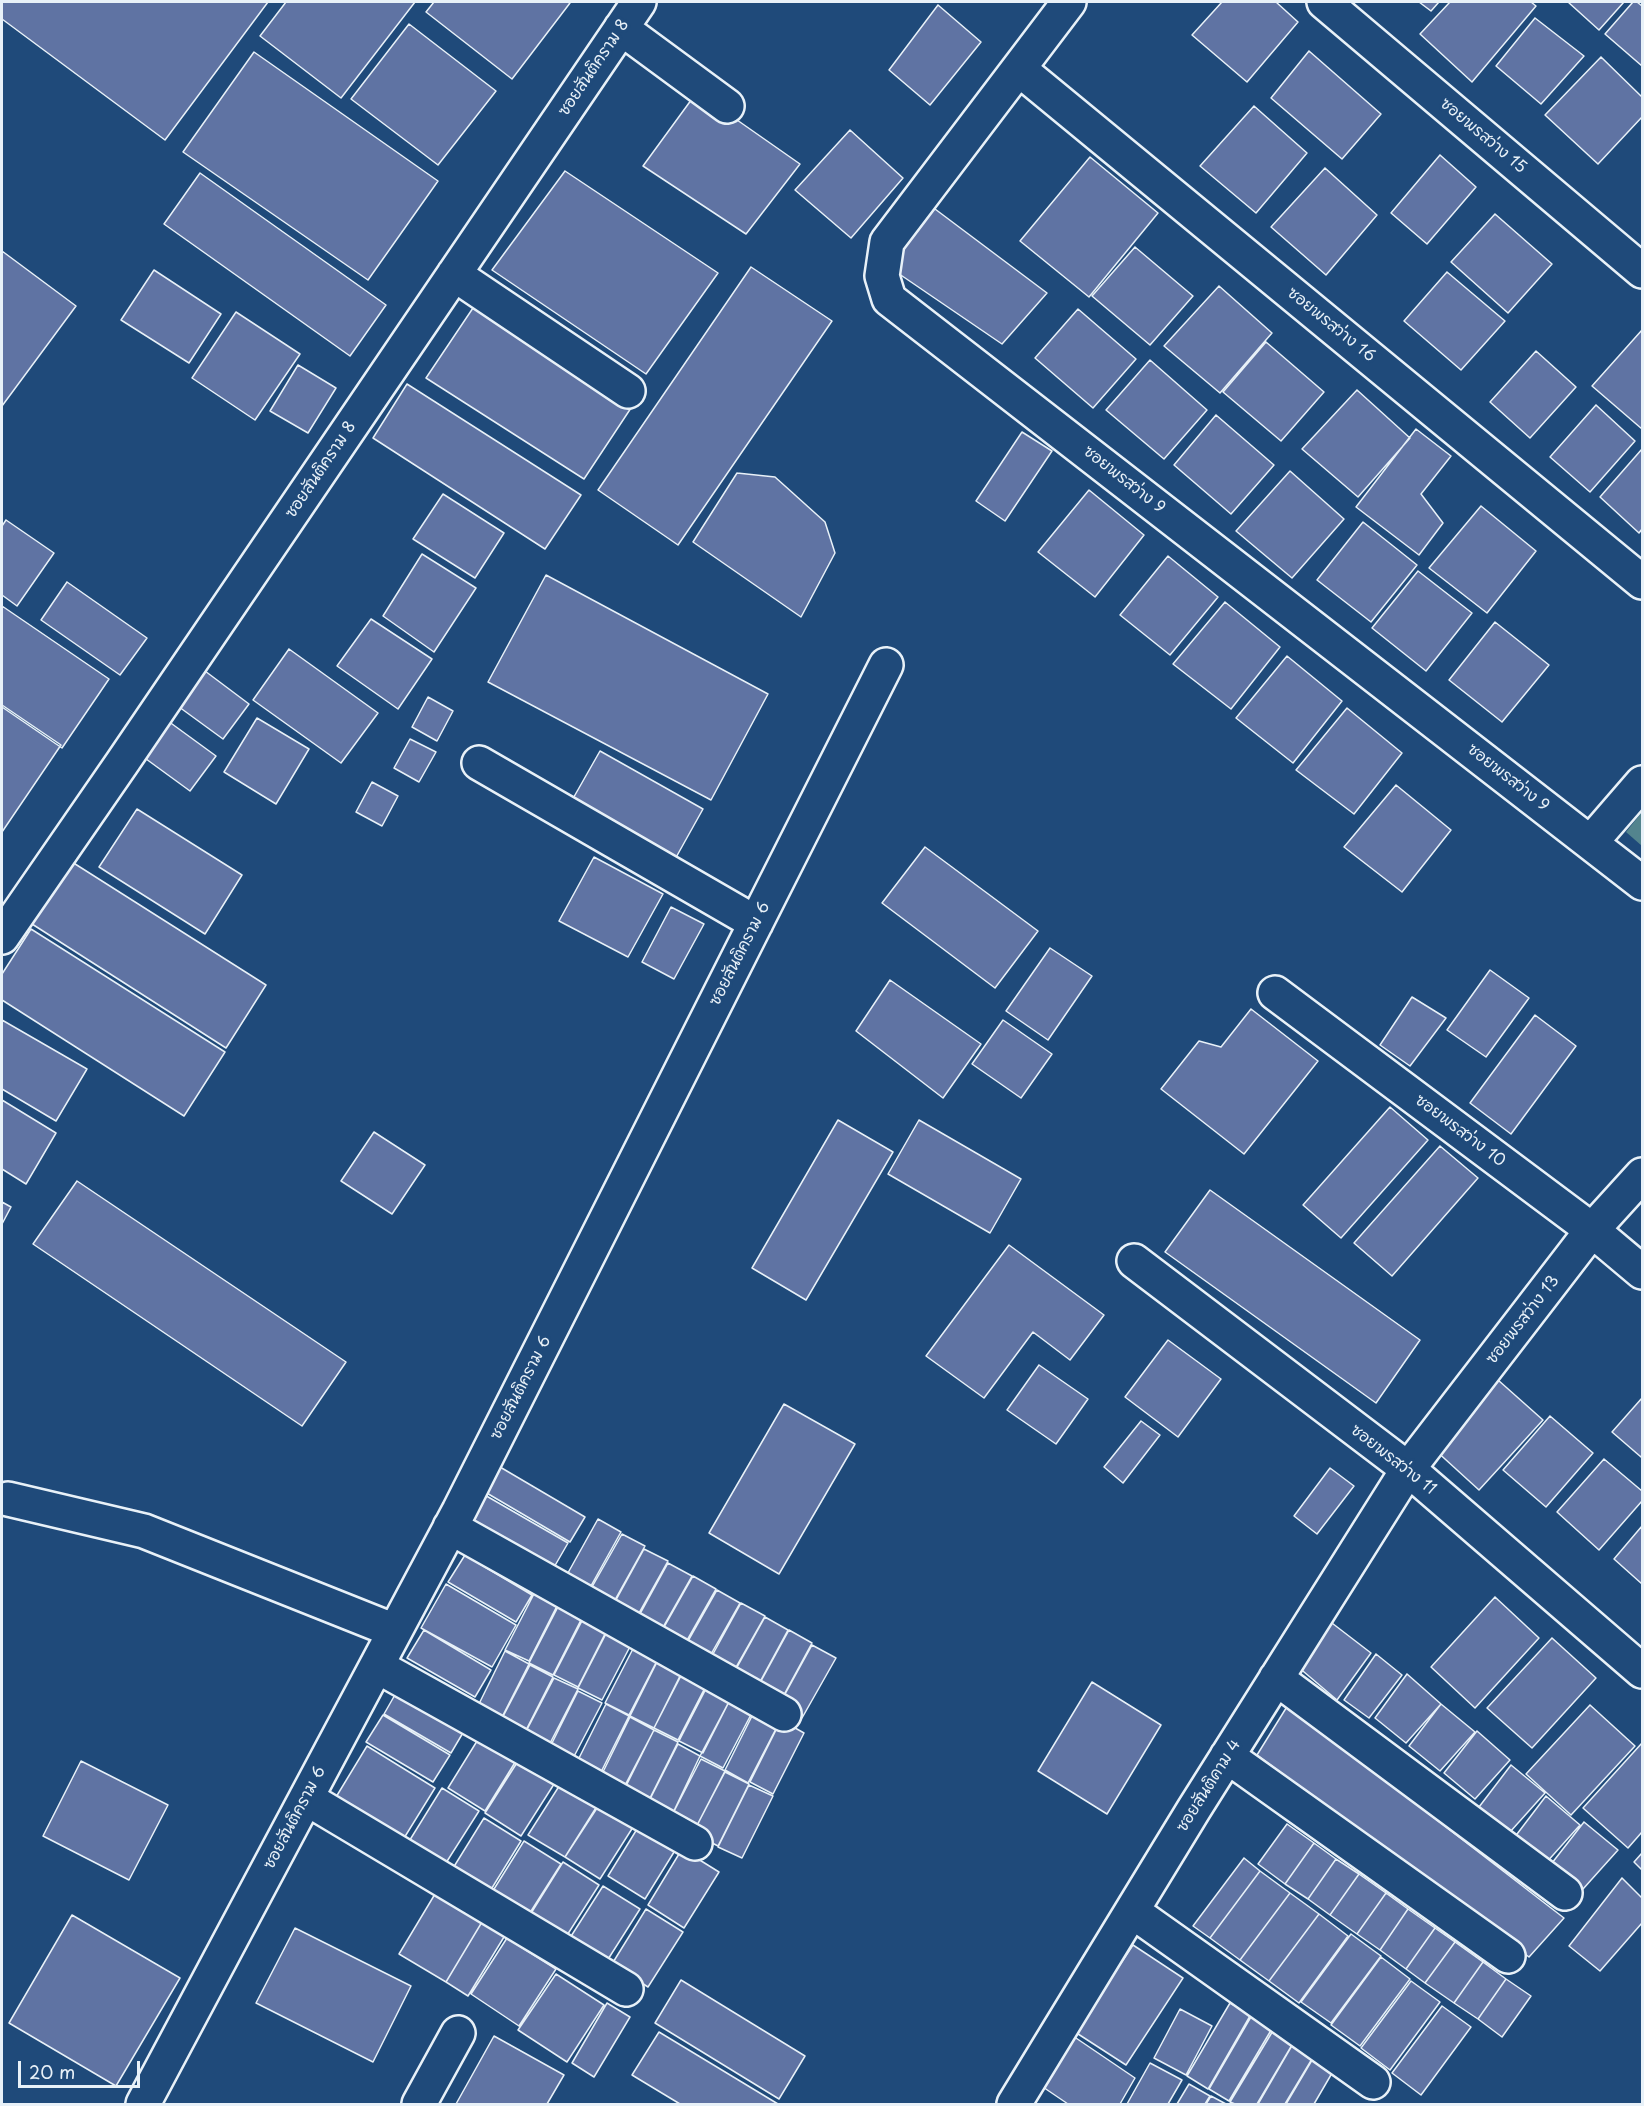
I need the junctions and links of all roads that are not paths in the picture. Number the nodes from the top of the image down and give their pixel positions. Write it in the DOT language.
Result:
graph roads {
  1 [pos="639,2"];
  2 [pos="1069,2"];
  3 [pos="1323,2"];
  4 [pos="621,28"];
  5 [pos="1018,69"];
  6 [pos="727,106"];
  7 [pos="1642,271"];
  8 [pos="454,274"];
  9 [pos="628,391"];
  10 [pos="1642,582"];
  11 [pos="886,665"];
  12 [pos="479,764"];
  13 [pos="1642,783"];
  14 [pos="1592,842"];
  15 [pos="1642,883"];
  16 [pos="756,923"];
  17 [pos="2,937"];
  18 [pos="1275,993"];
  19 [pos="1642,1175"];
  20 [pos="1592,1230"];
  21 [pos="1134,1261"];
  22 [pos="1642,1272"];
  23 [pos="1408,1469"];
  24 [pos="4,1496"];
  25 [pos="450,1527"];
  26 [pos="395,1631"];
  27 [pos="376,1666"];
  28 [pos="1642,1671"];
  29 [pos="1276,1678"];
  30 [pos="784,1714"];
  31 [pos="1227,1756"];
  32 [pos="306,1798"];
  33 [pos="695,1843"];
  34 [pos="1565,1893"];
  35 [pos="1131,1911"];
  36 [pos="1508,1956"];
  37 [pos="626,1989"];
  38 [pos="458,2033"];
  39 [pos="1373,2082"];
  40 [pos="1020,2102"];
  41 [pos="143,2104"];
  42 [pos="419,2104"];
  1 -- 4 [label="street, ซอยสันติคราม 8"];
  2 -- 5 [label="street, ซอยพรสว่าง 9"];
  3 -- 7 [label="street, ซอยพรสว่าง 15"];
  4 -- 6 [label="street"];
  4 -- 8 [label="street, ซอยสันติคราม 8"];
  5 -- 10 [label="street, ซอยพรสว่าง 16"];
  5 -- 14 [label="street, ซอยพรสว่าง 9"];
  8 -- 9 [label="street"];
  8 -- 17 [label="street, ซอยสันติคราม 8"];
  11 -- 16 [label="street, ซอยสันติคราม 6"];
  12 -- 16 [label="street"];
  13 -- 14 [label="street"];
  14 -- 15 [label="street, ซอยพรสว่าง 9"];
  16 -- 25 [label="street, ซอยสันติคราม 6"];
  18 -- 20 [label="street, ซอยพรสว่าง 10"];
  19 -- 20 [label="street, ซอยพรสว่าง 13"];
  20 -- 22 [label="street, ซอยพรสว่าง 10"];
  20 -- 23 [label="street, ซอยพรสว่าง 13"];
  21 -- 23 [label="street, ซอยพรสว่าง 11"];
  23 -- 28 [label="street, ซอยพรสว่าง 11"];
  23 -- 29 [label="street, ซอยสันติคาม 4"];
  24 -- 26 [label="street"];
  25 -- 26 [label="street, ซอยสันติคราม 6"];
  25 -- 30 [label="street"];
  26 -- 27 [label="street, ซอยสันติคราม 6"];
  27 -- 32 [label="street, ซอยสันติคราม 6"];
  27 -- 33 [label="street"];
  29 -- 31 [label="street, ซอยสันติคาม 4"];
  29 -- 34 [label="street"];
  31 -- 35 [label="street, ซอยสันติคาม 4"];
  31 -- 36 [label="street"];
  32 -- 37 [label="street"];
  32 -- 41 [label="street, ซอยสันติคราม 6"];
  35 -- 39 [label="street"];
  35 -- 40 [label="street, ซอยสันติคาม 4"];
  38 -- 42 [label="street"];
}
